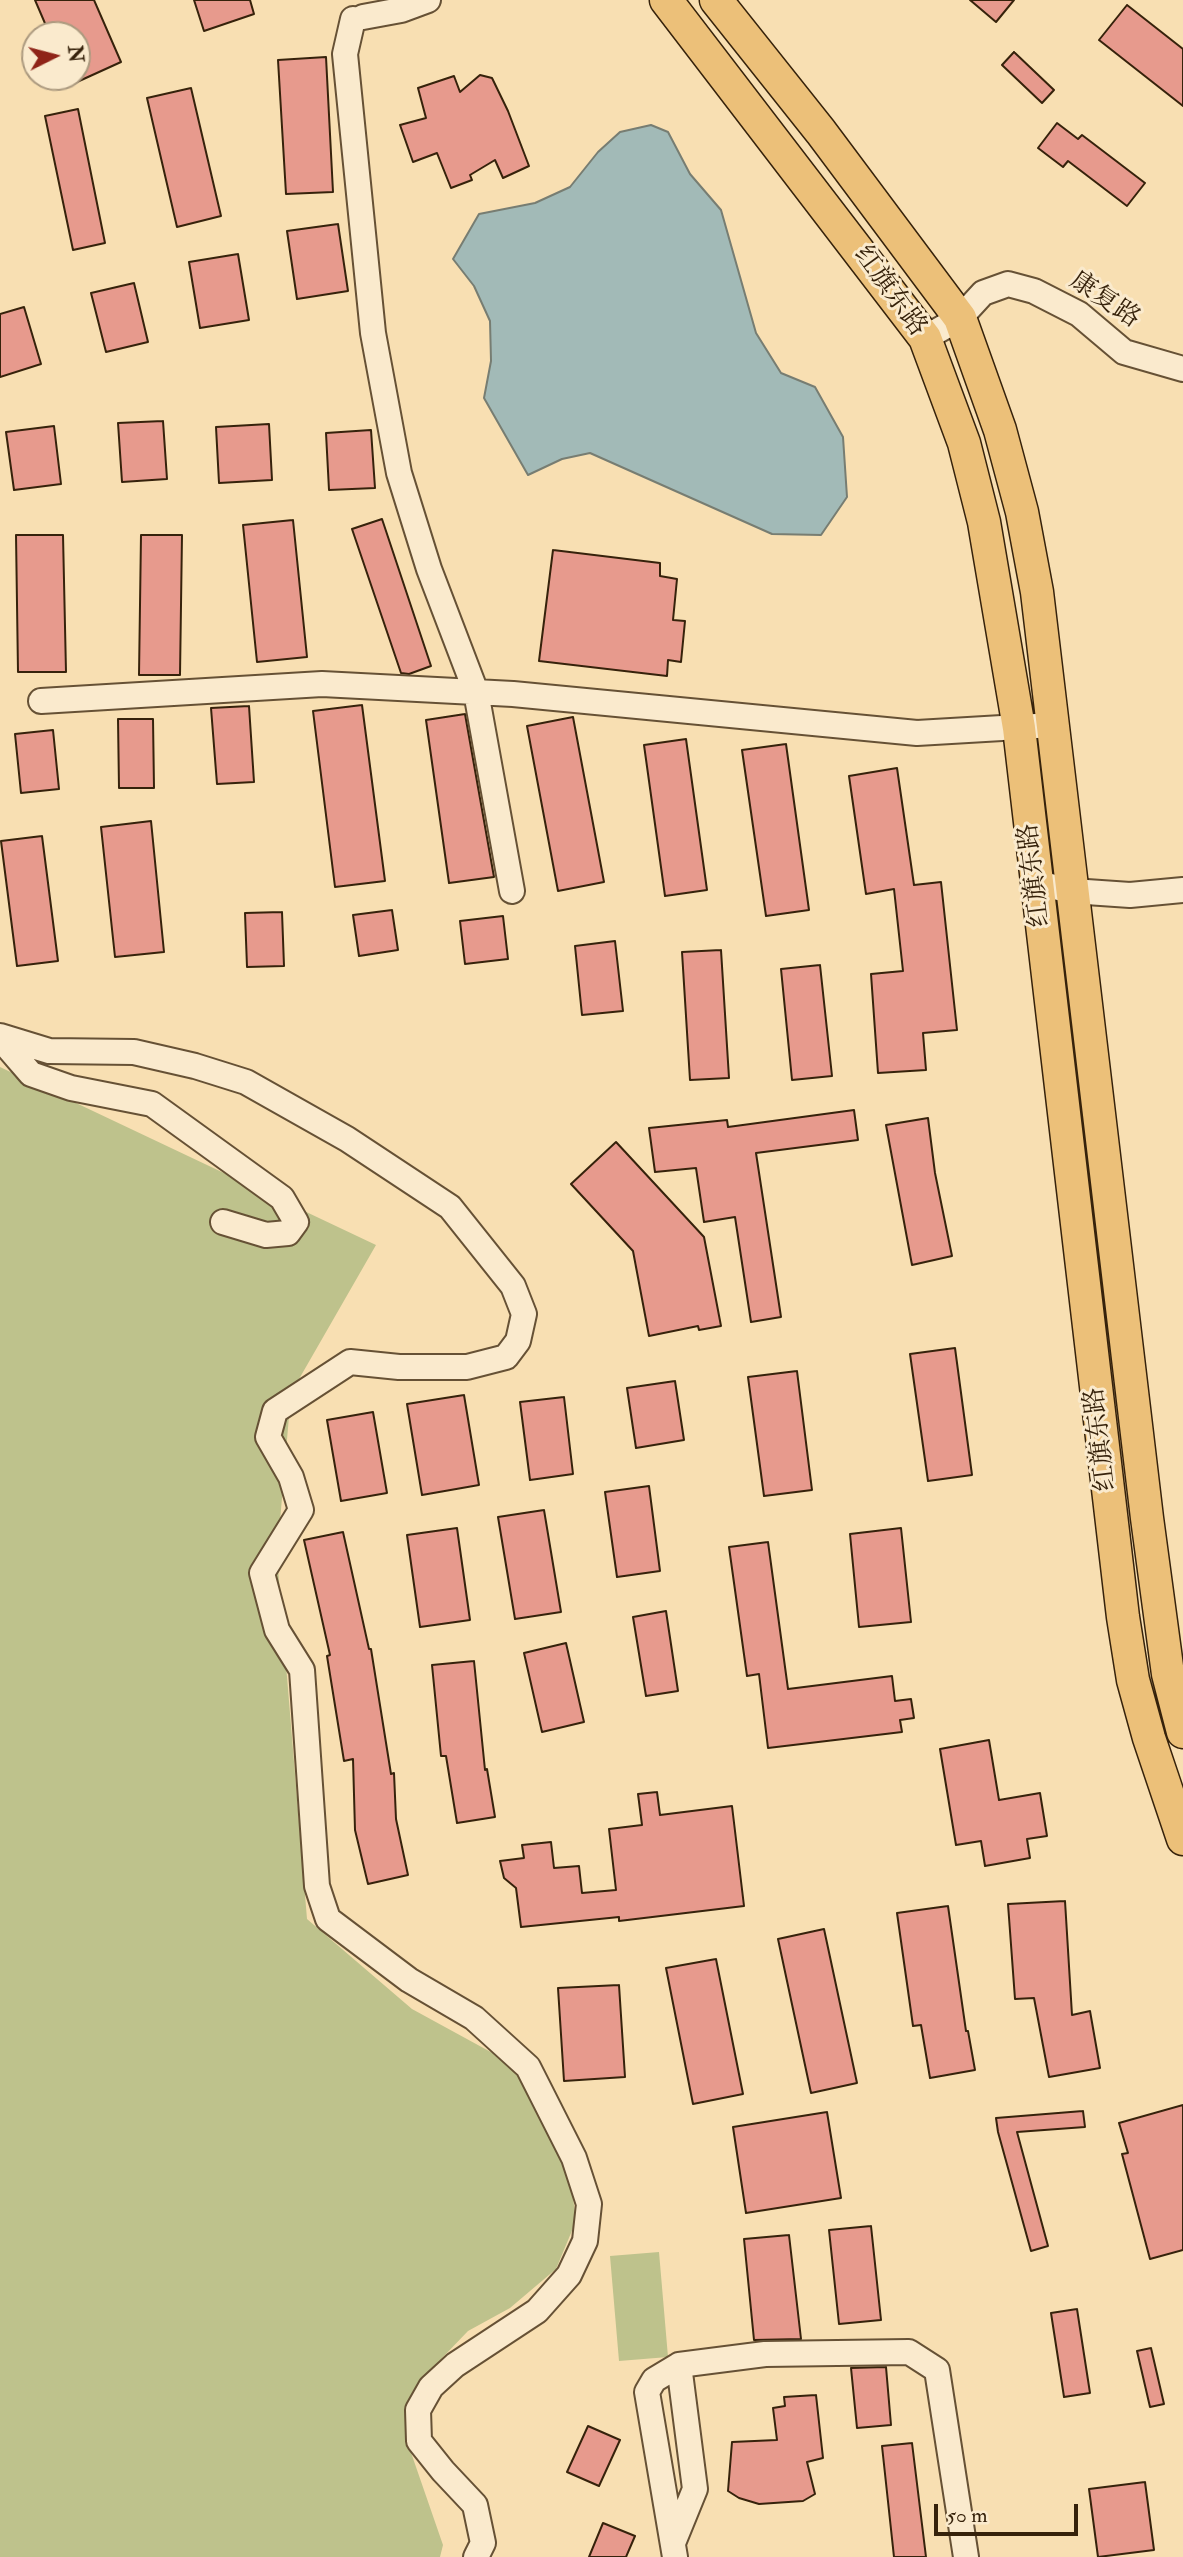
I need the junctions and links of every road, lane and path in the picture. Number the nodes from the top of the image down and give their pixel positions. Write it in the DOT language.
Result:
graph roads {
  1 [pos="428,0"];
  2 [pos="666,0"];
  3 [pos="716,0"];
  4 [pos="960,318"];
  5 [pos="925,338"];
  6 [pos="1183,369"];
  7 [pos="476,692"];
  8 [pos="41,701"];
  9 [pos="1053,725"];
  10 [pos="1019,728"];
  11 [pos="1037,883"];
  12 [pos="1183,890"];
  13 [pos="512,891"];
  14 [pos="1072,891"];
  15 [pos="0,1037"];
  16 [pos="223,1222"];
  17 [pos="1183,1732"];
  18 [pos="1183,1839"];
  19 [pos="679,2365"];
  20 [pos="674,2550"];
  21 [pos="476,2557"];
  22 [pos="966,2557"];
  1 -- 7 [label="street"];
  2 -- 5 [label="main road, 红旗东路"];
  3 -- 4 [label="main road, 红旗东路"];
  4 -- 5 [label="street, 康复路"];
  4 -- 6 [label="street, 康复路"];
  4 -- 9 [label="main road, 红旗东路"];
  5 -- 10 [label="main road, 红旗东路"];
  7 -- 8 [label="street"];
  7 -- 10 [label="street"];
  7 -- 13 [label="street"];
  9 -- 10 [label="street"];
  9 -- 14 [label="main road, 红旗东路"];
  10 -- 11 [label="main road, 红旗东路"];
  11 -- 14 [label="street"];
  11 -- 18 [label="main road, 红旗东路"];
  12 -- 14 [label="street"];
  14 -- 17 [label="main road, 红旗东路"];
  15 -- 16 [label="street"];
  15 -- 21 [label="street"];
  19 -- 20 [label="street"];
  19 -- 20 [label="street"];
  19 -- 22 [label="street"];
}
